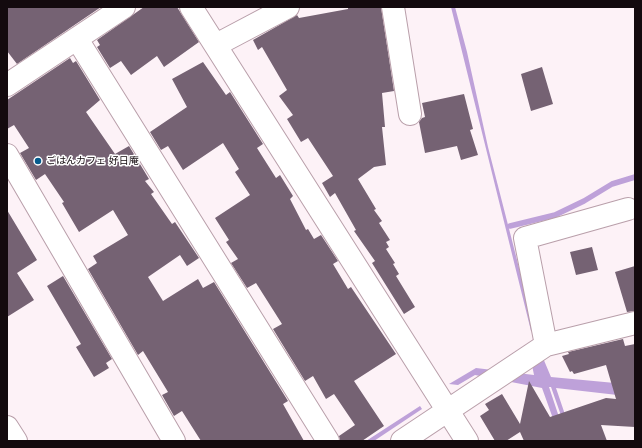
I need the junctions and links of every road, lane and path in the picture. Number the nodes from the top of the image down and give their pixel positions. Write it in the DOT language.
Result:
graph roads {
  1 [pos="124,7"];
  2 [pos="191,7"];
  3 [pos="288,7"];
  4 [pos="393,7"];
  5 [pos="77,39"];
  6 [pos="216,45"];
  7 [pos="7,85"];
  8 [pos="410,114"];
  9 [pos="7,155"];
  10 [pos="14,182"];
  11 [pos="628,209"];
  12 [pos="635,323"];
  13 [pos="546,345"];
  14 [pos="448,412"];
  15 [pos="7,427"];
  16 [pos="16,441"];
  17 [pos="174,441"];
  18 [pos="328,441"];
  19 [pos="402,441"];
  20 [pos="466,441"];
  1 -- 5 [label="street"];
  2 -- 6 [label="street"];
  3 -- 6 [label="street"];
  4 -- 8 [label="street"];
  5 -- 7 [label="street"];
  5 -- 18 [label="street"];
  6 -- 14 [label="street"];
  9 -- 10 [label="street"];
  10 -- 17 [label="street"];
  11 -- 13 [label="street"];
  12 -- 13 [label="street"];
  13 -- 14 [label="street"];
  14 -- 19 [label="street"];
  14 -- 20 [label="street"];
  15 -- 16 [label="street"];
}
